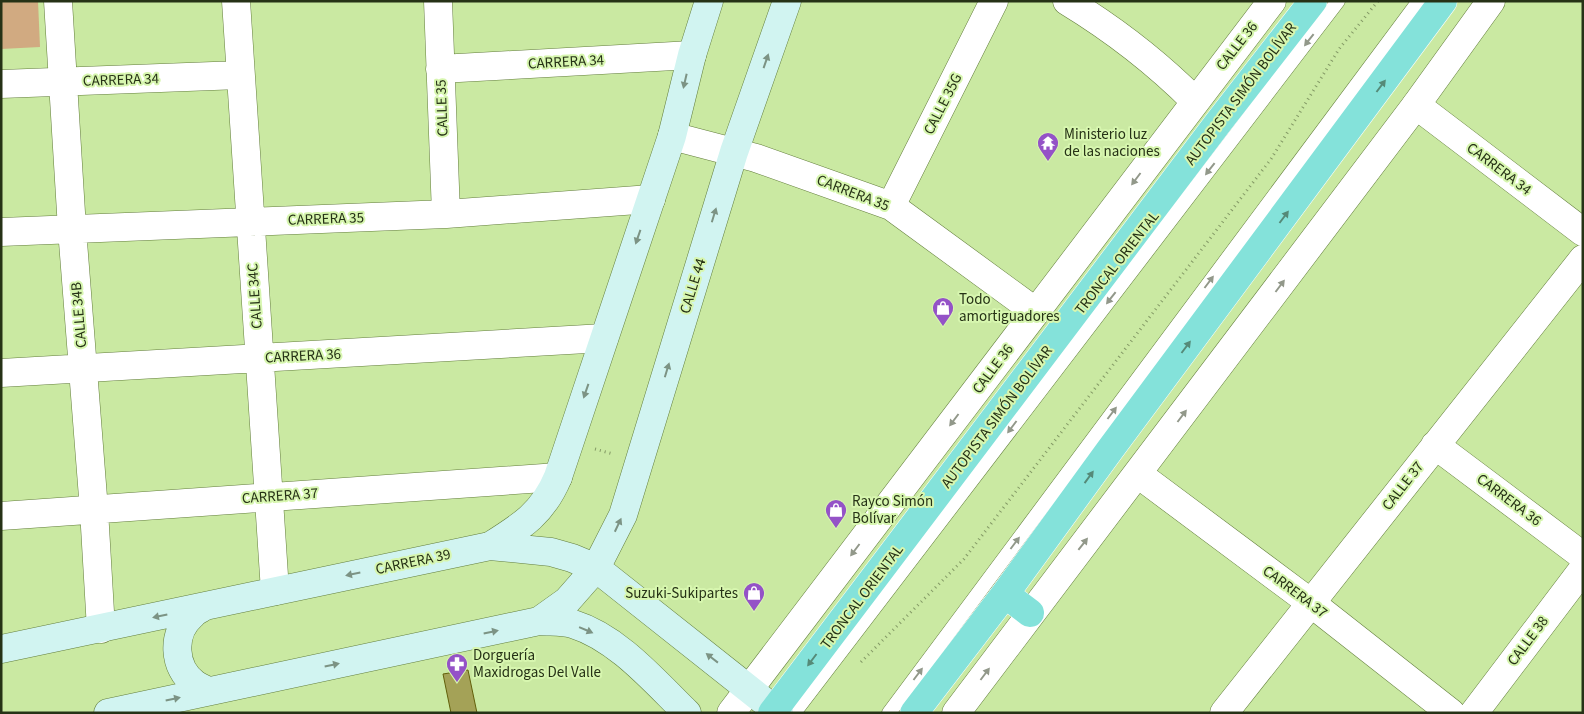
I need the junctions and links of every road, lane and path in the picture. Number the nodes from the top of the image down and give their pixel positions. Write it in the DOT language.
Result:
graph roads {
  1 [pos="58,1"];
  2 [pos="236,1"];
  3 [pos="438,1"];
  4 [pos="709,1"];
  5 [pos="786,1"];
  6 [pos="994,1"];
  7 [pos="1067,1"];
  8 [pos="1272,1"];
  9 [pos="1313,1"];
  10 [pos="1338,1"];
  11 [pos="1378,1"];
  12 [pos="1419,1"];
  13 [pos="1443,1"];
  14 [pos="1491,1"];
  15 [pos="692,55"];
  16 [pos="440,69"];
  17 [pos="240,75"];
  18 [pos="64,82"];
  19 [pos="1,84"];
  20 [pos="1195,101"];
  21 [pos="1416,105"];
  22 [pos="672,136"];
  23 [pos="734,152"];
  24 [pos="651,198"];
  25 [pos="891,206"];
  26 [pos="446,214"];
  27 [pos="250,222"];
  28 [pos="72,229"];
  29 [pos="1,232"];
  30 [pos="1583,232"];
  31 [pos="1583,259"];
  32 [pos="1036,312"];
  33 [pos="604,338"];
  34 [pos="260,358"];
  35 [pos="83,368"];
  36 [pos="1,373"];
  37 [pos="1435,446"];
  38 [pos="592,455"];
  39 [pos="617,456"];
  40 [pos="1138,474"];
  41 [pos="558,477"];
  42 [pos="269,497"];
  43 [pos="94,510"];
  44 [pos="1,516"];
  45 [pos="490,546"];
  46 [pos="1583,556"];
  47 [pos="596,568"];
  48 [pos="1583,569"];
  49 [pos="275,590"];
  50 [pos="1005,594"];
  51 [pos="1311,603"];
  52 [pos="205,606"];
  53 [pos="1030,613"];
  54 [pos="539,621"];
  55 [pos="100,629"];
  56 [pos="1,649"];
  57 [pos="857,666"];
  58 [pos="652,679"];
  59 [pos="750,689"];
  60 [pos="209,691"];
  61 [pos="780,712"];
  62 [pos="108,713"];
  63 [pos="667,713"];
  64 [pos="687,713"];
  65 [pos="731,713"];
  66 [pos="889,713"];
  67 [pos="914,713"];
  68 [pos="956,713"];
  69 [pos="1224,713"];
  70 [pos="1451,713"];
  71 [pos="1474,713"];
  1 -- 18 [label="street, CALLE 34B"];
  2 -- 17 [label="street, CALLE 34C"];
  3 -- 16 [label="street, CALLE 35"];
  4 -- 15 [label="main road"];
  23 -- 5 [label="main road, CALLE 44, one-way"];
  6 -- 25 [label="street, CALLE 35G"];
  7 -- 20 [label="street"];
  8 -- 20 [label="street, CALLE 36"];
  9 -- 61 [label="highway, AUTOPISTA SIMÓN BOLÍVAR, one-way"];
  10 -- 61 [label="lane, TRONCAL ORIENTAL, one-way"];
  11 -- 57 [label="path"];
  66 -- 12 [label="lane, one-way"];
  50 -- 13 [label="highway, one-way"];
  14 -- 21 [label="street"];
  15 -- 16 [label="street, CARRERA 34"];
  15 -- 22 [label="main road, one-way"];
  16 -- 26 [label="street, CALLE 35"];
  17 -- 18 [label="street, CARRERA 34"];
  17 -- 27 [label="street, CALLE 34C"];
  18 -- 19 [label="street, CARRERA 34"];
  18 -- 28 [label="street, CALLE 34B"];
  20 -- 32 [label="street, CALLE 36, one-way"];
  21 -- 30 [label="street, CARRERA 34"];
  40 -- 21 [label="street, one-way"];
  22 -- 23 [label="street, CARRERA 35"];
  22 -- 24 [label="main road"];
  23 -- 25 [label="street, CARRERA 35"];
  47 -- 23 [label="main road, CALLE 44, one-way"];
  24 -- 26 [label="street, CARRERA 35"];
  24 -- 33 [label="main road, one-way"];
  25 -- 32 [label="street, CARRERA 35"];
  26 -- 27 [label="street, CARRERA 35"];
  27 -- 28 [label="street, CARRERA 35"];
  27 -- 34 [label="street, CALLE 34C"];
  28 -- 29 [label="street, CARRERA 35"];
  28 -- 35 [label="street, CALLE 34B"];
  31 -- 37 [label="street, CALLE 37"];
  32 -- 59 [label="street, CALLE 36, one-way"];
  33 -- 34 [label="street, CARRERA 36"];
  33 -- 41 [label="main road, one-way"];
  34 -- 35 [label="street, CARRERA 36"];
  34 -- 42 [label="street, CALLE 34C"];
  35 -- 36 [label="street, CARRERA 36"];
  35 -- 43 [label="street, CALLE 34B"];
  37 -- 46 [label="street, CARRERA 36"];
  37 -- 51 [label="street, CALLE 37"];
  38 -- 39 [label="path"];
  40 -- 51 [label="street, CARRERA 37"];
  53 -- 40 [label="street, one-way"];
  41 -- 42 [label="street, CARRERA 37"];
  41 -- 45 [label="main road"];
  42 -- 43 [label="street, CARRERA 37"];
  42 -- 49 [label="street, CALLE 34C"];
  43 -- 44 [label="street, CARRERA 37"];
  43 -- 55 [label="street, CALLE 34B"];
  45 -- 47 [label="main road, CARRERA 39"];
  45 -- 49 [label="main road, CARRERA 39, one-way"];
  47 -- 54 [label="main road, CALLE 44"];
  59 -- 47 [label="main road, CARRERA 39, one-way"];
  48 -- 71 [label="street, CALLE 38"];
  49 -- 52 [label="main road, CARRERA 39"];
  50 -- 53 [label="highway"];
  50 -- 67 [label="highway"];
  51 -- 69 [label="street, CALLE 37"];
  51 -- 70 [label="street, CARRERA 37"];
  52 -- 55 [label="main road, CARRERA 39, one-way"];
  52 -- 60 [label="main road"];
  68 -- 53 [label="street, one-way"];
  54 -- 58 [label="main road, one-way"];
  60 -- 54 [label="main road, one-way"];
  55 -- 56 [label="main road, CARRERA 39"];
  58 -- 63 [label="street"];
  58 -- 64 [label="main road"];
  59 -- 61 [label="main road, CARRERA 39"];
  59 -- 65 [label="street, CALLE 36"];
  62 -- 60 [label="main road, one-way"];
}
